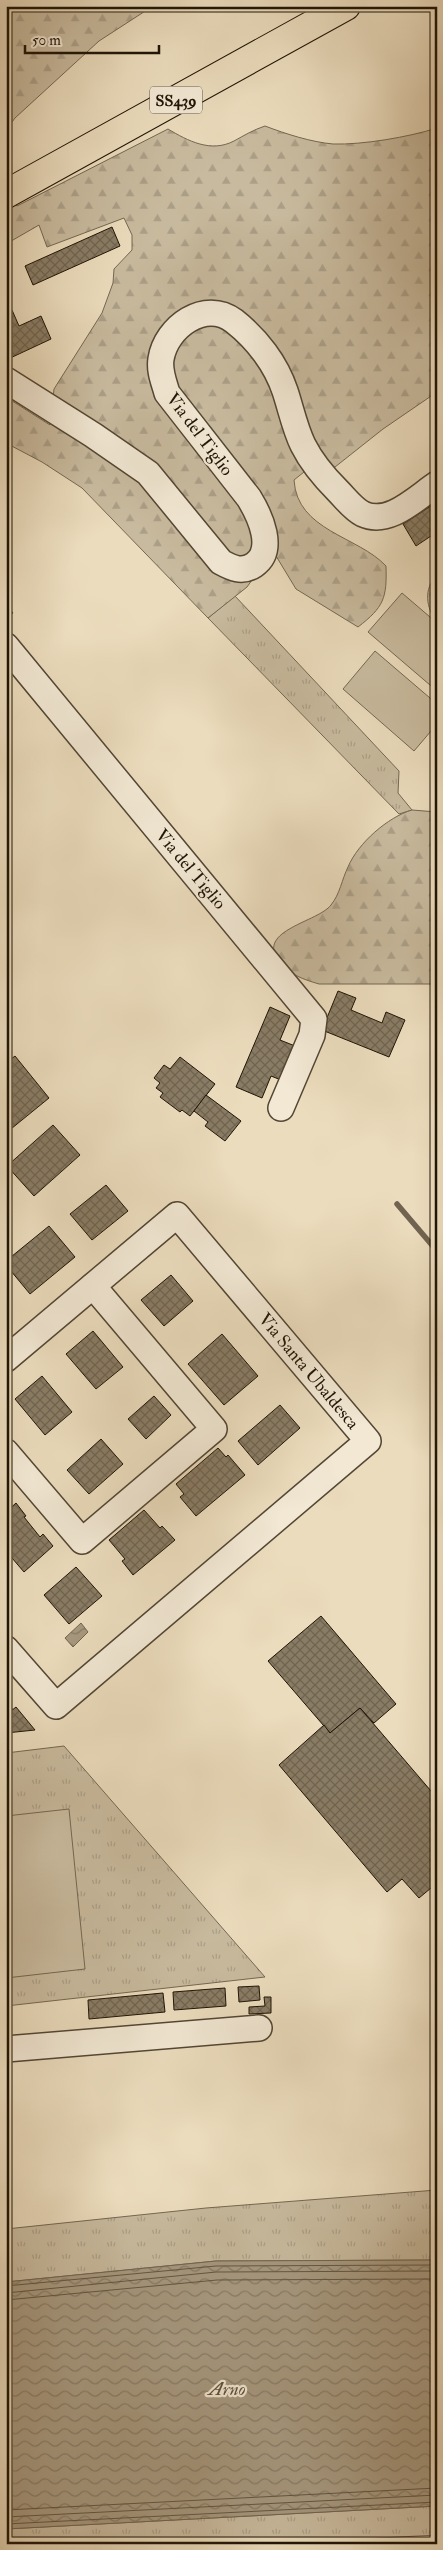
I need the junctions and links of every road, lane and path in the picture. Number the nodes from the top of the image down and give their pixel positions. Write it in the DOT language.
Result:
graph roads {
  1 [pos="346,6"];
  2 [pos="6,194"];
  3 [pos="6,380"];
  4 [pos="437,484"];
  5 [pos="6,646"];
  6 [pos="281,1108"];
  7 [pos="93,1286"];
  8 [pos="6,1359"];
  9 [pos="6,1452"];
  10 [pos="6,1649"];
  11 [pos="259,2028"];
  12 [pos="6,2049"];
  1 -- 2 [label="main road, SS439"];
  3 -- 4 [label="street, Via del Tiglio"];
  5 -- 6 [label="street, Via del Tiglio"];
  7 -- 8 [label="street, Via Santa Ubaldesca"];
  7 -- 9 [label="street"];
  7 -- 10 [label="street, Via Santa Ubaldesca"];
  11 -- 12 [label="street"];
}
